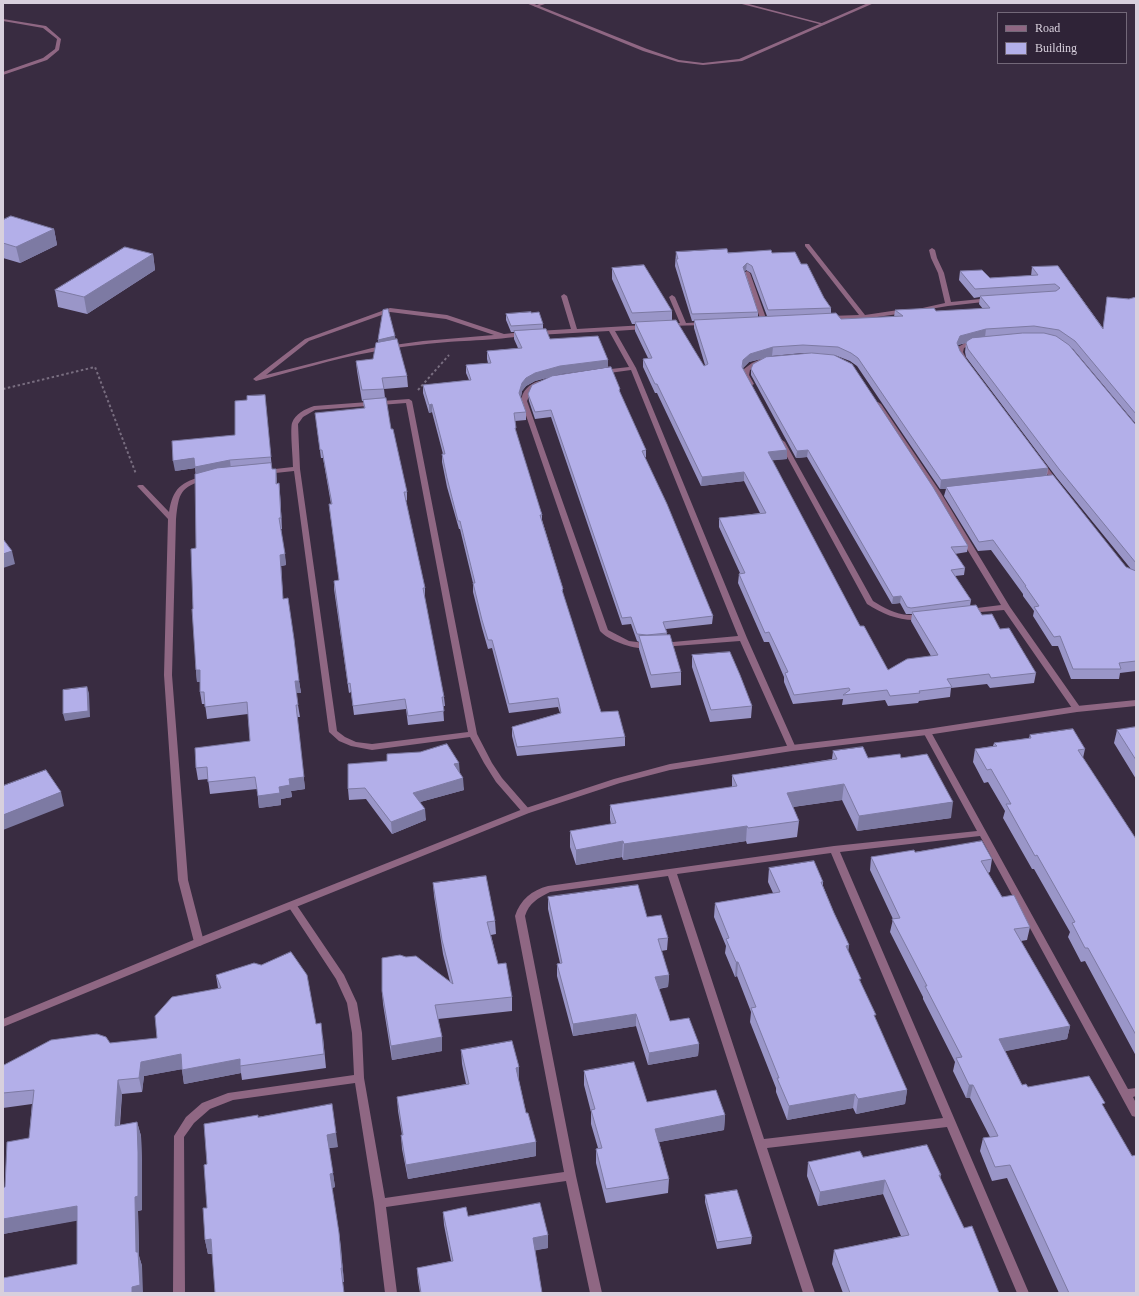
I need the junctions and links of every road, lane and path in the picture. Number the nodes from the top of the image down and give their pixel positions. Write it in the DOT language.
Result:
graph roads {
  1 [pos="528,3"];
  2 [pos="546,3"];
  3 [pos="740,3"];
  4 [pos="872,3"];
  5 [pos="536,6"];
  6 [pos="3,20"];
  7 [pos="823,24"];
  8 [pos="3,74"];
  9 [pos="807,245"];
  10 [pos="932,250"];
  11 [pos="747,273"];
  12 [pos="564,296"];
  13 [pos="672,297"];
  14 [pos="1000,300"];
  15 [pos="948,304"];
  16 [pos="864,317"];
  17 [pos="825,318"];
  18 [pos="756,321"];
  19 [pos="764,321"];
  20 [pos="772,321"];
  21 [pos="716,323"];
  22 [pos="684,325"];
  23 [pos="655,326"];
  24 [pos="662,326"];
  25 [pos="610,328"];
  26 [pos="574,330"];
  27 [pos="505,336"];
  28 [pos="460,338"];
  29 [pos="984,342"];
  30 [pos="773,359"];
  31 [pos="967,364"];
  32 [pos="633,368"];
  33 [pos="594,374"];
  34 [pos="547,381"];
  35 [pos="3,389"];
  36 [pos="754,389"];
  37 [pos="872,394"];
  38 [pos="409,401"];
  39 [pos="780,437"];
  40 [pos="1036,456"];
  41 [pos="297,469"];
  42 [pos="259,472"];
  43 [pos="214,476"];
  44 [pos="141,486"];
  45 [pos="1064,493"];
  46 [pos="172,519"];
  47 [pos="1006,607"];
  48 [pos="962,612"];
  49 [pos="932,616"];
  50 [pos="742,638"];
  51 [pos="1136,703"];
  52 [pos="1077,710"];
  53 [pos="927,732"];
  54 [pos="473,734"];
  55 [pos="792,748"];
  56 [pos="526,811"];
  57 [pos="983,833"];
  58 [pos="834,849"];
  59 [pos="671,871"];
  60 [pos="293,906"];
  61 [pos="200,942"];
  62 [pos="3,1023"];
  63 [pos="359,1078"];
  64 [pos="1131,1093"];
  65 [pos="1136,1113"];
  66 [pos="950,1122"];
  67 [pos="760,1144"];
  68 [pos="570,1176"];
  69 [pos="380,1203"];
  70 [pos="179,1293"];
  71 [pos="391,1293"];
  72 [pos="596,1293"];
  73 [pos="810,1293"];
  74 [pos="1023,1293"];
  1 -- 5 [label="street"];
  2 -- 5 [label="street"];
  3 -- 7 [label="street"];
  4 -- 7 [label="street"];
  5 -- 7 [label="street"];
  6 -- 8 [label="street"];
  9 -- 16 [label="street"];
  10 -- 15 [label="street"];
  11 -- 19 [label="street"];
  12 -- 26 [label="street"];
  13 -- 22 [label="street"];
  14 -- 15 [label="street"];
  15 -- 16 [label="street"];
  16 -- 17 [label="street"];
  18 -- 19 [label="street"];
  19 -- 20 [label="street"];
  21 -- 22 [label="street"];
  22 -- 24 [label="street"];
  23 -- 25 [label="street"];
  25 -- 26 [label="street"];
  25 -- 32 [label="street"];
  26 -- 27 [label="street"];
  27 -- 28 [label="street"];
  27 -- 28 [label="street"];
  28 -- 38 [label="path"];
  29 -- 31 [label="street"];
  30 -- 36 [label="street"];
  32 -- 33 [label="street"];
  32 -- 50 [label="street"];
  34 -- 50 [label="street"];
  35 -- 44 [label="path"];
  37 -- 47 [label="street"];
  38 -- 41 [label="street"];
  38 -- 54 [label="street"];
  39 -- 49 [label="street"];
  40 -- 45 [label="street"];
  41 -- 42 [label="street"];
  41 -- 54 [label="street"];
  43 -- 46 [label="street"];
  44 -- 46 [label="street"];
  46 -- 61 [label="street"];
  47 -- 48 [label="street"];
  47 -- 52 [label="street"];
  50 -- 55 [label="street"];
  51 -- 52 [label="street"];
  52 -- 53 [label="street"];
  53 -- 55 [label="street"];
  53 -- 57 [label="street"];
  54 -- 56 [label="street"];
  55 -- 56 [label="street"];
  56 -- 60 [label="street"];
  57 -- 58 [label="street"];
  57 -- 64 [label="street"];
  58 -- 59 [label="street"];
  58 -- 66 [label="street"];
  59 -- 67 [label="street"];
  59 -- 68 [label="street"];
  60 -- 61 [label="street"];
  60 -- 63 [label="street"];
  61 -- 62 [label="street"];
  63 -- 69 [label="street"];
  63 -- 70 [label="street"];
  64 -- 65 [label="street"];
  66 -- 67 [label="street"];
  66 -- 74 [label="street"];
  67 -- 73 [label="street"];
  68 -- 69 [label="street"];
  68 -- 72 [label="street"];
  69 -- 71 [label="street"];
}
